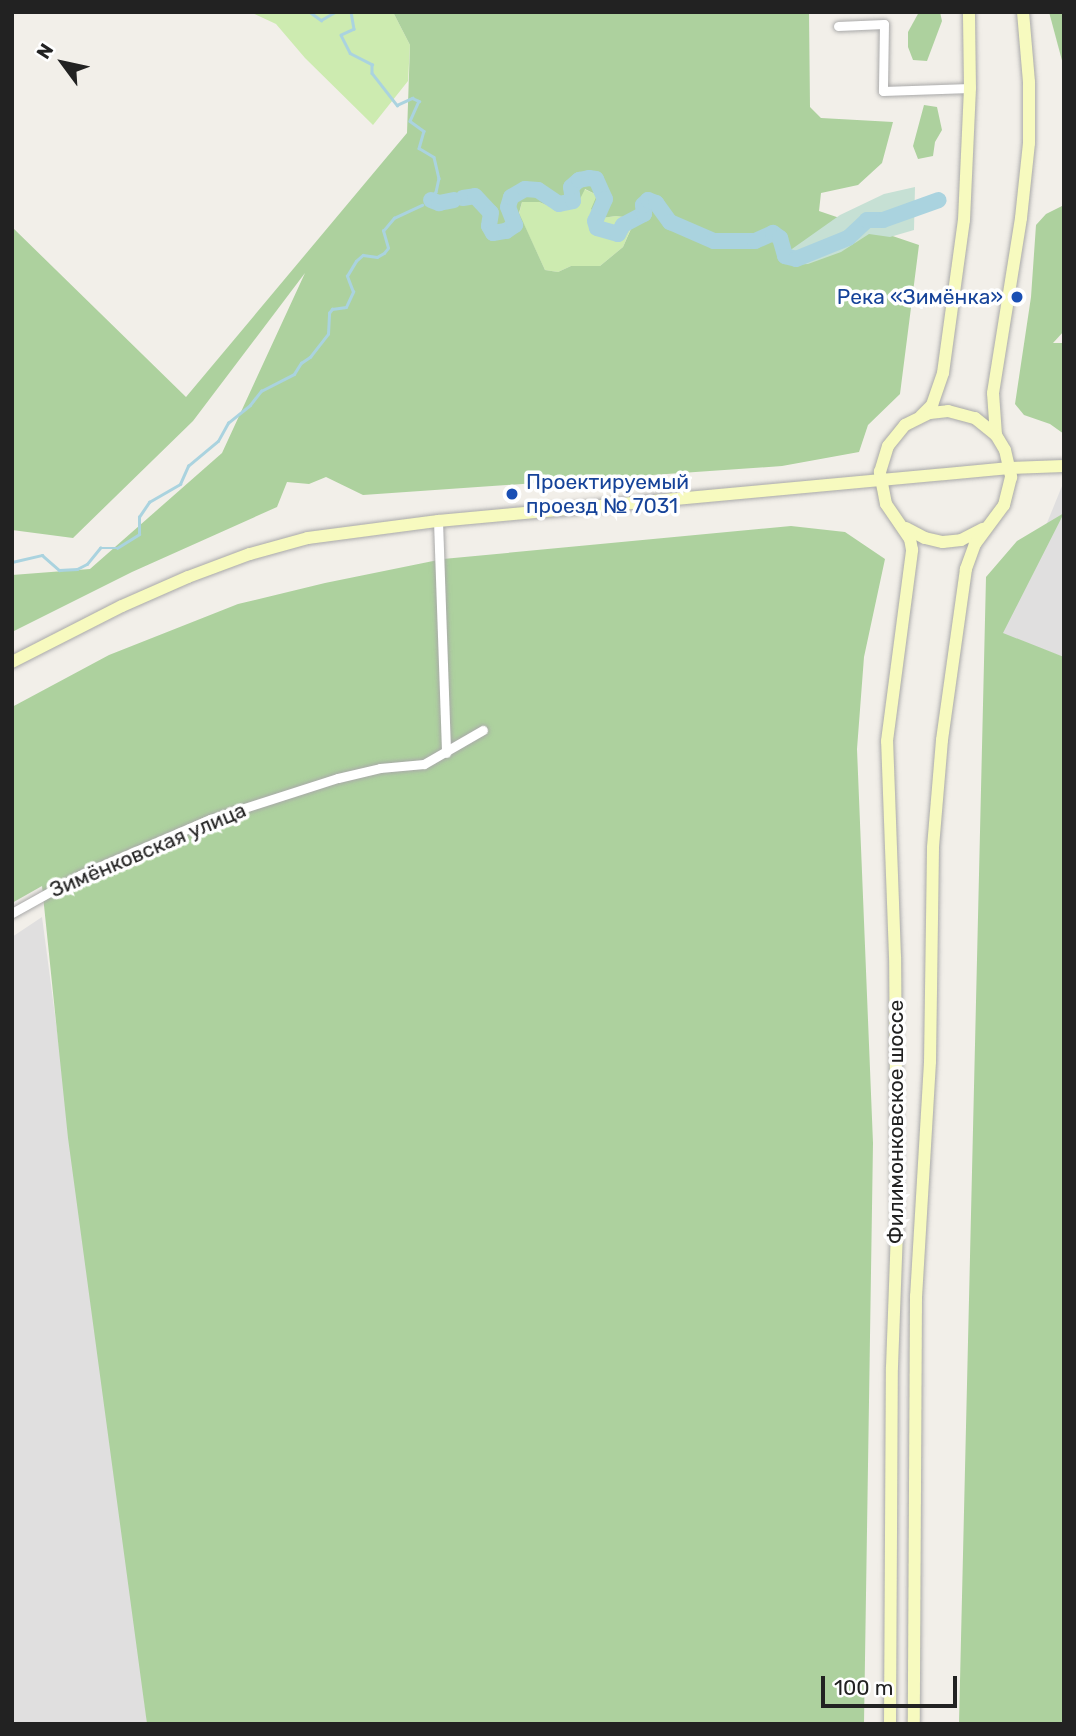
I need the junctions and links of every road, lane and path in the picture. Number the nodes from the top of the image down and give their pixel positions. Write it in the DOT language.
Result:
graph roads {
  1 [pos="969,12"];
  2 [pos="1023,12"];
  3 [pos="838,26"];
  4 [pos="970,88"];
  5 [pos="921,416"];
  6 [pos="996,435"];
  7 [pos="1064,466"];
  8 [pos="1010,468"];
  9 [pos="880,481"];
  10 [pos="438,521"];
  11 [pos="901,524"];
  12 [pos="987,527"];
  13 [pos="12,662"];
  14 [pos="483,730"];
  15 [pos="446,753"];
  16 [pos="12,913"];
  17 [pos="890,1724"];
  18 [pos="914,1724"];
  1 -- 4 [label="main road"];
  2 -- 6 [label="main road"];
  3 -- 4 [label="street"];
  4 -- 5 [label="main road"];
  5 -- 6 [label="main road"];
  5 -- 9 [label="main road"];
  6 -- 8 [label="main road"];
  7 -- 8 [label="main road"];
  8 -- 9 [label="main road"];
  8 -- 12 [label="main road, Филимонковское шоссе"];
  9 -- 10 [label="main road"];
  9 -- 11 [label="main road, Филимонковское шоссе"];
  10 -- 13 [label="main road"];
  10 -- 15 [label="street"];
  11 -- 12 [label="main road"];
  11 -- 17 [label="main road, Филимонковское шоссе"];
  12 -- 18 [label="main road, Филимонковское шоссе"];
  14 -- 15 [label="street, Зимёнковская улица"];
  15 -- 16 [label="street, Зимёнковская улица"];
}
